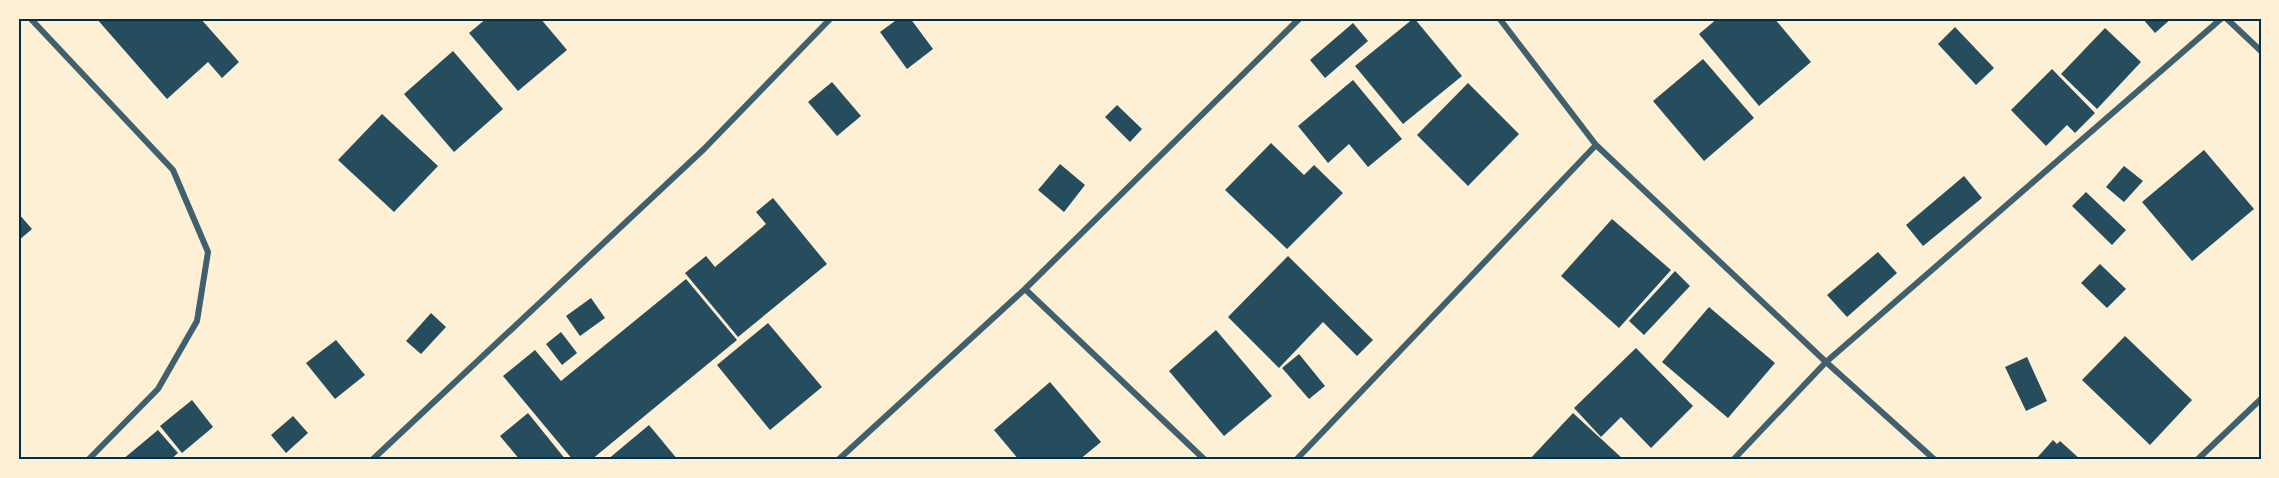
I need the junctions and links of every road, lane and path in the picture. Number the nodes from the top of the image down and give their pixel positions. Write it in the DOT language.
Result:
graph roads {
  1 [pos="30,18"];
  2 [pos="831,18"];
  3 [pos="1300,18"];
  4 [pos="1500,18"];
  5 [pos="2224,18"];
  6 [pos="2261,51"];
  7 [pos="1596,145"];
  8 [pos="1025,289"];
  9 [pos="1826,362"];
  10 [pos="2261,399"];
  11 [pos="88,460"];
  12 [pos="372,460"];
  13 [pos="838,460"];
  14 [pos="1205,460"];
  15 [pos="1296,460"];
  16 [pos="1733,460"];
  17 [pos="1935,460"];
  18 [pos="2197,460"];
  1 -- 11 [label="street"];
  2 -- 12 [label="street"];
  3 -- 8 [label="street"];
  4 -- 7 [label="street"];
  5 -- 6 [label="street"];
  5 -- 9 [label="street"];
  7 -- 9 [label="street"];
  7 -- 15 [label="street"];
  8 -- 13 [label="street"];
  8 -- 14 [label="street"];
  9 -- 16 [label="street"];
  9 -- 17 [label="street"];
  10 -- 18 [label="street"];
}
